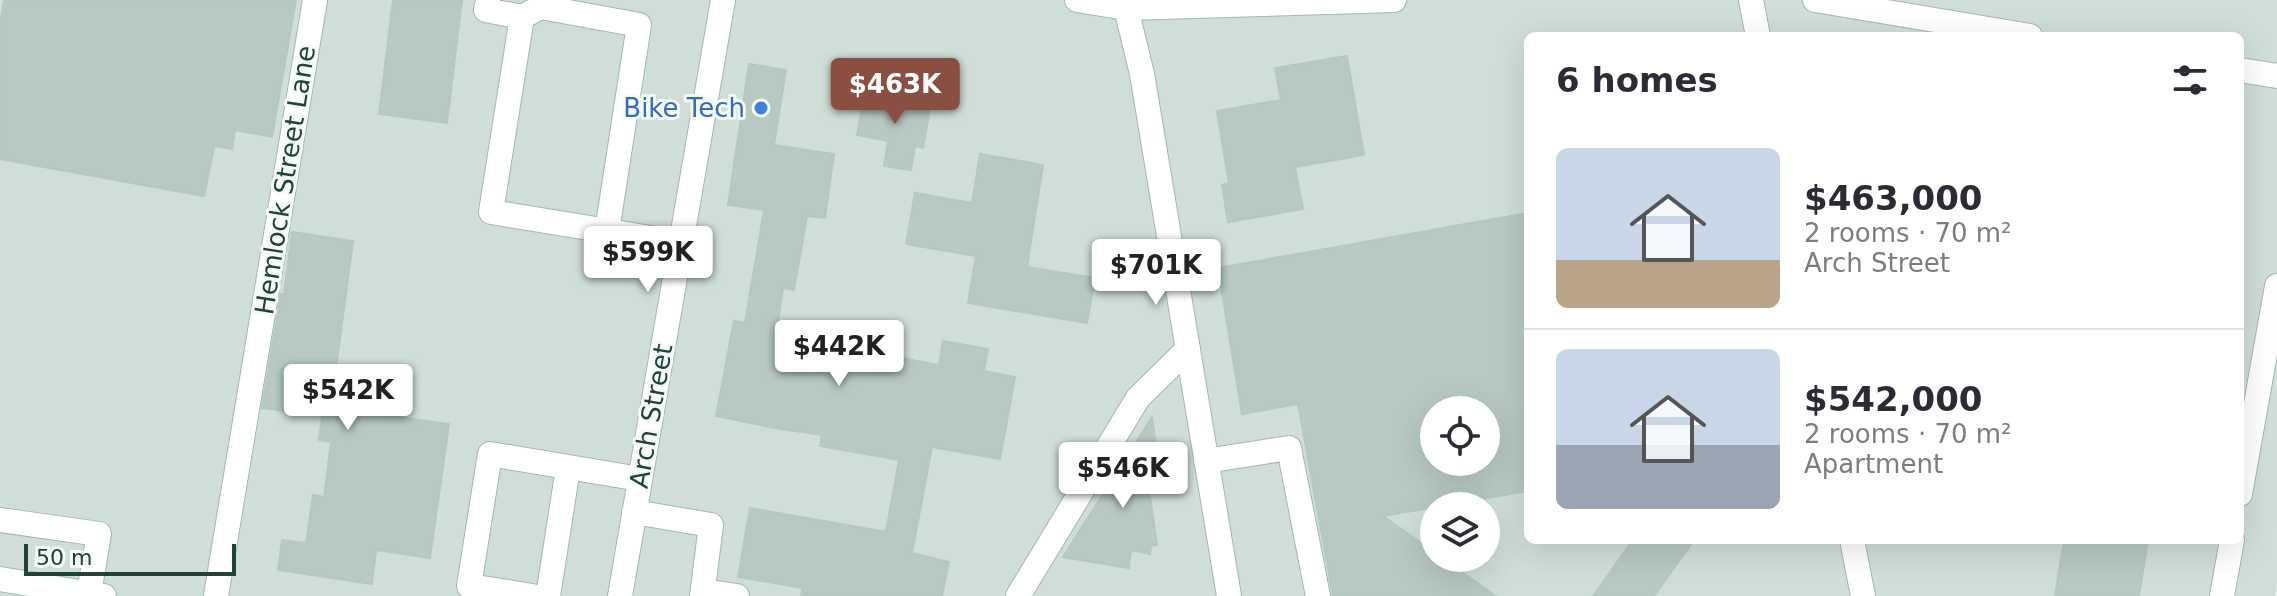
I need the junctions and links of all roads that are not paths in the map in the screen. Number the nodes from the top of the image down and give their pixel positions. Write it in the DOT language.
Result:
graph roads {
  1 [pos="315,0"];
  2 [pos="488,0"];
  3 [pos="723,0"];
  4 [pos="1077,0"];
  5 [pos="1394,0"];
  6 [pos="1751,0"];
  7 [pos="1815,0"];
  8 [pos="1125,4"];
  9 [pos="522,17"];
  10 [pos="1757,32"];
  11 [pos="2006,32"];
  12 [pos="2244,71"];
  13 [pos="2277,76"];
  14 [pos="607,231"];
  15 [pos="681,243"];
  16 [pos="2277,286"];
  17 [pos="1188,349"];
  18 [pos="2248,406"];
  19 [pos="2244,450"];
  20 [pos="1206,461"];
  21 [pos="568,468"];
  22 [pos="640,479"];
  23 [pos="634,512"];
  24 [pos="0,520"];
  25 [pos="1853,544"];
  26 [pos="2231,544"];
  27 [pos="0,579"];
  28 [pos="702,594"];
  29 [pos="98,595"];
  30 [pos="216,596"];
  31 [pos="532,596"];
  32 [pos="548,596"];
  33 [pos="620,596"];
  34 [pos="737,596"];
  35 [pos="1018,596"];
  36 [pos="1229,596"];
  37 [pos="1318,596"];
  38 [pos="1863,596"];
  39 [pos="2222,596"];
  1 -- 30 [label="street, Hemlock Street Lane"];
  2 -- 9 [label="street"];
  3 -- 15 [label="street, Arch Street"];
  4 -- 8 [label="street"];
  5 -- 8 [label="street"];
  6 -- 10 [label="street"];
  7 -- 11 [label="street"];
  8 -- 17 [label="street"];
  9 -- 14 [label="street"];
  9 -- 14 [label="street"];
  12 -- 13 [label="street"];
  14 -- 15 [label="street"];
  15 -- 22 [label="street, Arch Street"];
  16 -- 18 [label="street"];
  17 -- 20 [label="street"];
  17 -- 35 [label="street"];
  18 -- 19 [label="street"];
  20 -- 36 [label="street"];
  20 -- 37 [label="street"];
  21 -- 22 [label="street"];
  21 -- 31 [label="street"];
  21 -- 32 [label="street"];
  22 -- 23 [label="street, Arch Street"];
  23 -- 28 [label="street"];
  23 -- 33 [label="street, Arch Street"];
  24 -- 29 [label="street"];
  25 -- 38 [label="street"];
  26 -- 39 [label="street"];
  27 -- 29 [label="street"];
  28 -- 34 [label="street"];
}
